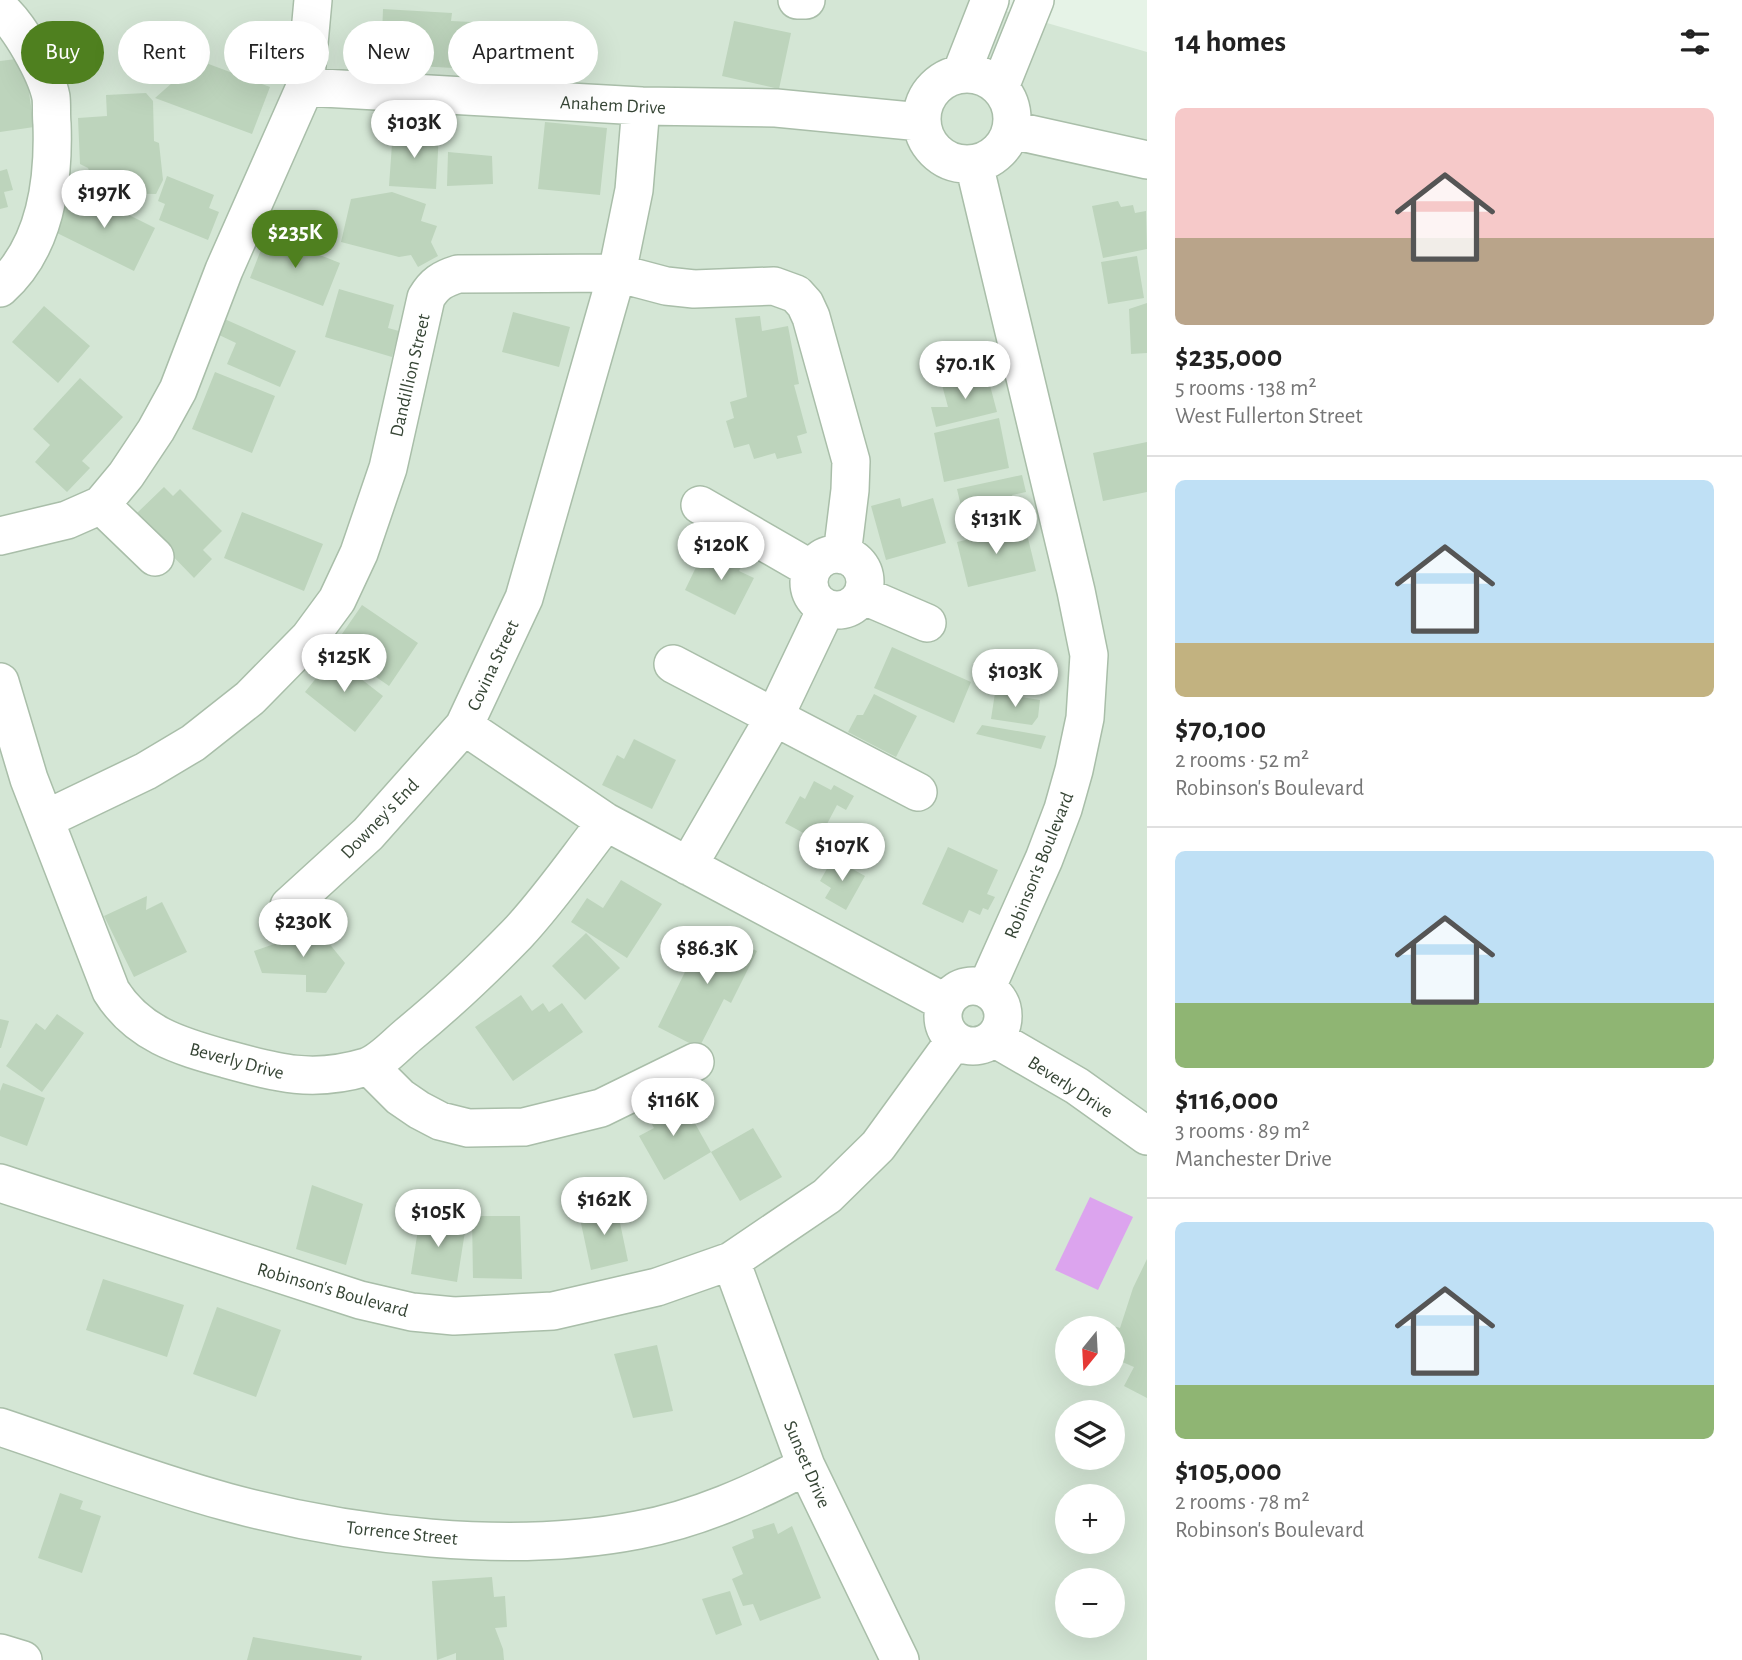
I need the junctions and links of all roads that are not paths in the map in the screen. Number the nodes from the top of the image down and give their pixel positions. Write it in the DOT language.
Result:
graph roads {
  1 [pos="313,0"];
  2 [pos="797,0"];
  3 [pos="806,0"];
  4 [pos="990,0"];
  5 [pos="1035,0"];
  6 [pos="0,9"];
  7 [pos="961,74"];
  8 [pos="304,87"];
  9 [pos="1000,87"];
  10 [pos="641,106"];
  11 [pos="921,122"];
  12 [pos="1012,130"];
  13 [pos="1147,160"];
  14 [pos="974,164"];
  15 [pos="617,273"];
  16 [pos="0,288"];
  17 [pos="101,505"];
  18 [pos="700,505"];
  19 [pos="0,536"];
  20 [pos="155,557"];
  21 [pos="827,562"];
  22 [pos="862,595"];
  23 [pos="826,609"];
  24 [pos="928,623"];
  25 [pos="673,664"];
  26 [pos="0,682"];
  27 [pos="775,716"];
  28 [pos="464,726"];
  29 [pos="15,782"];
  30 [pos="918,792"];
  31 [pos="46,819"];
  32 [pos="607,822"];
  33 [pos="688,866"];
  34 [pos="289,906"];
  35 [pos="986,989"];
  36 [pos="946,1003"];
  37 [pos="994,1038"];
  38 [pos="955,1040"];
  39 [pos="695,1062"];
  40 [pos="369,1066"];
  41 [pos="1147,1136"];
  42 [pos="0,1183"];
  43 [pos="731,1261"];
  44 [pos="0,1427"];
  45 [pos="806,1466"];
  46 [pos="0,1653"];
  47 [pos="23,1660"];
  48 [pos="901,1660"];
  1 -- 8 [label="street"];
  2 -- 3 [label="street"];
  4 -- 7 [label="street"];
  5 -- 9 [label="street"];
  6 -- 16 [label="street"];
  7 -- 9 [label="street"];
  7 -- 11 [label="street"];
  8 -- 10 [label="street, Anahem Drive"];
  8 -- 17 [label="street"];
  9 -- 12 [label="street"];
  10 -- 11 [label="street, Anahem Drive"];
  10 -- 15 [label="street, Covina Street"];
  11 -- 14 [label="street"];
  12 -- 13 [label="street"];
  12 -- 14 [label="street"];
  14 -- 35 [label="street, Robinson's Boulevard"];
  15 -- 21 [label="street, Dandillion Street"];
  15 -- 28 [label="street, Covina Street"];
  15 -- 31 [label="street, Dandillion Street"];
  17 -- 19 [label="street"];
  17 -- 20 [label="street"];
  18 -- 21 [label="street"];
  21 -- 22 [label="street"];
  21 -- 23 [label="street"];
  22 -- 23 [label="street"];
  22 -- 24 [label="street"];
  23 -- 27 [label="street"];
  25 -- 27 [label="street"];
  26 -- 29 [label="street, Beverly Drive"];
  27 -- 30 [label="street"];
  27 -- 33 [label="street"];
  28 -- 32 [label="street, Covina Street"];
  28 -- 34 [label="street, Downey's End"];
  29 -- 31 [label="street, Beverly Drive"];
  31 -- 40 [label="street, Beverly Drive"];
  32 -- 33 [label="street, Covina Street"];
  32 -- 40 [label="street, Beverly Drive"];
  33 -- 36 [label="street, Covina Street"];
  35 -- 36 [label="street"];
  35 -- 37 [label="street"];
  36 -- 38 [label="street"];
  37 -- 38 [label="street"];
  37 -- 41 [label="street, Beverly Drive"];
  38 -- 43 [label="street, Robinson's Boulevard"];
  39 -- 40 [label="street"];
  42 -- 43 [label="street, Robinson's Boulevard"];
  43 -- 45 [label="street, Sunset Drive"];
  44 -- 45 [label="street, Torrence Street"];
  45 -- 48 [label="street, Sunset Drive"];
  46 -- 47 [label="street"];
}
